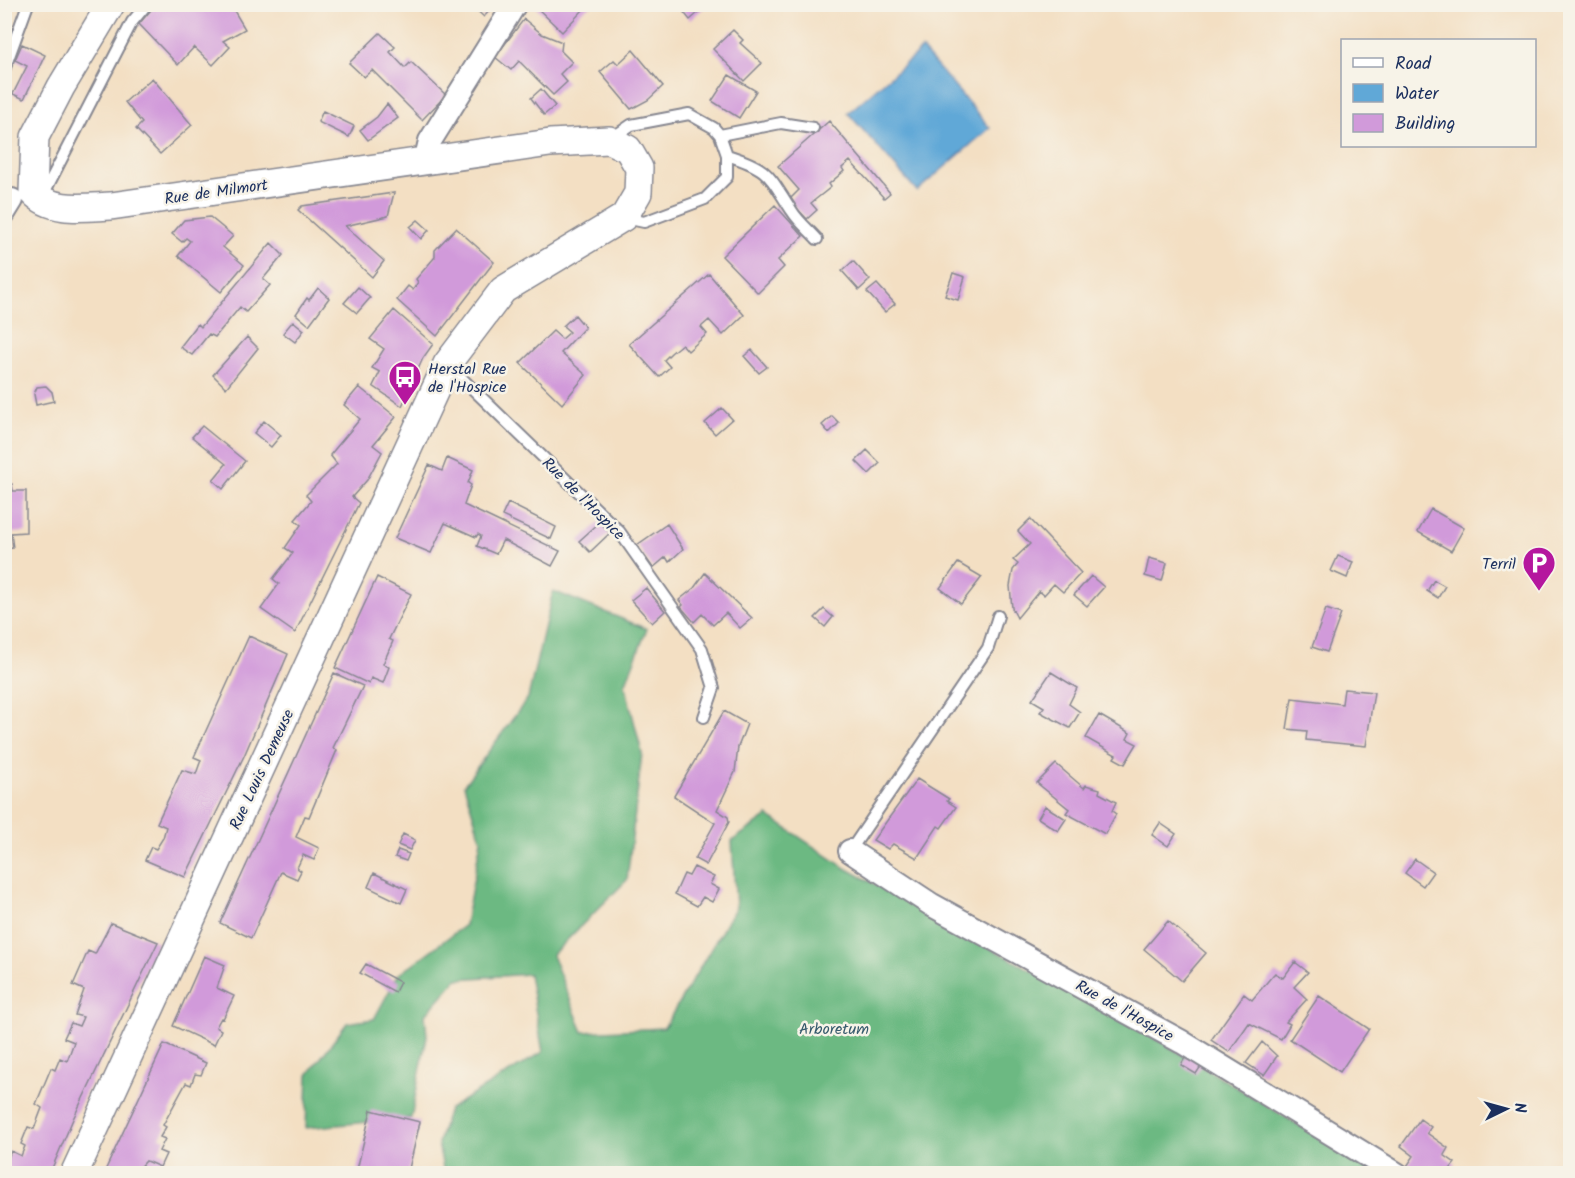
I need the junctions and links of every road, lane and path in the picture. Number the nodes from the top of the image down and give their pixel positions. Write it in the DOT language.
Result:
graph roads {
  1 [pos="28,4"];
  2 [pos="111,4"];
  3 [pos="147,4"];
  4 [pos="515,4"];
  5 [pos="4,70"];
  6 [pos="813,128"];
  7 [pos="720,135"];
  8 [pos="609,140"];
  9 [pos="727,155"];
  10 [pos="425,162"];
  11 [pos="40,200"];
  12 [pos="621,218"];
  13 [pos="817,239"];
  14 [pos="447,364"];
  15 [pos="998,616"];
  16 [pos="704,717"];
  17 [pos="850,851"];
  18 [pos="74,1173"];
  19 [pos="1397,1173"];
  1 -- 5 [label="lane"];
  2 -- 11 [label="street"];
  3 -- 11 [label="lane"];
  4 -- 10 [label="street"];
  6 -- 7 [label="lane"];
  7 -- 8 [label="lane, Rue de Milmort"];
  7 -- 9 [label="lane"];
  8 -- 10 [label="street, Rue de Milmort"];
  8 -- 12 [label="street"];
  9 -- 12 [label="lane"];
  9 -- 13 [label="lane"];
  10 -- 11 [label="street, Rue de Milmort"];
  12 -- 14 [label="street"];
  14 -- 16 [label="lane, Rue de l'Hospice"];
  14 -- 18 [label="street, Rue Louis Demeuse"];
  15 -- 17 [label="lane"];
  17 -- 19 [label="street, Rue de l'Hospice"];
}
